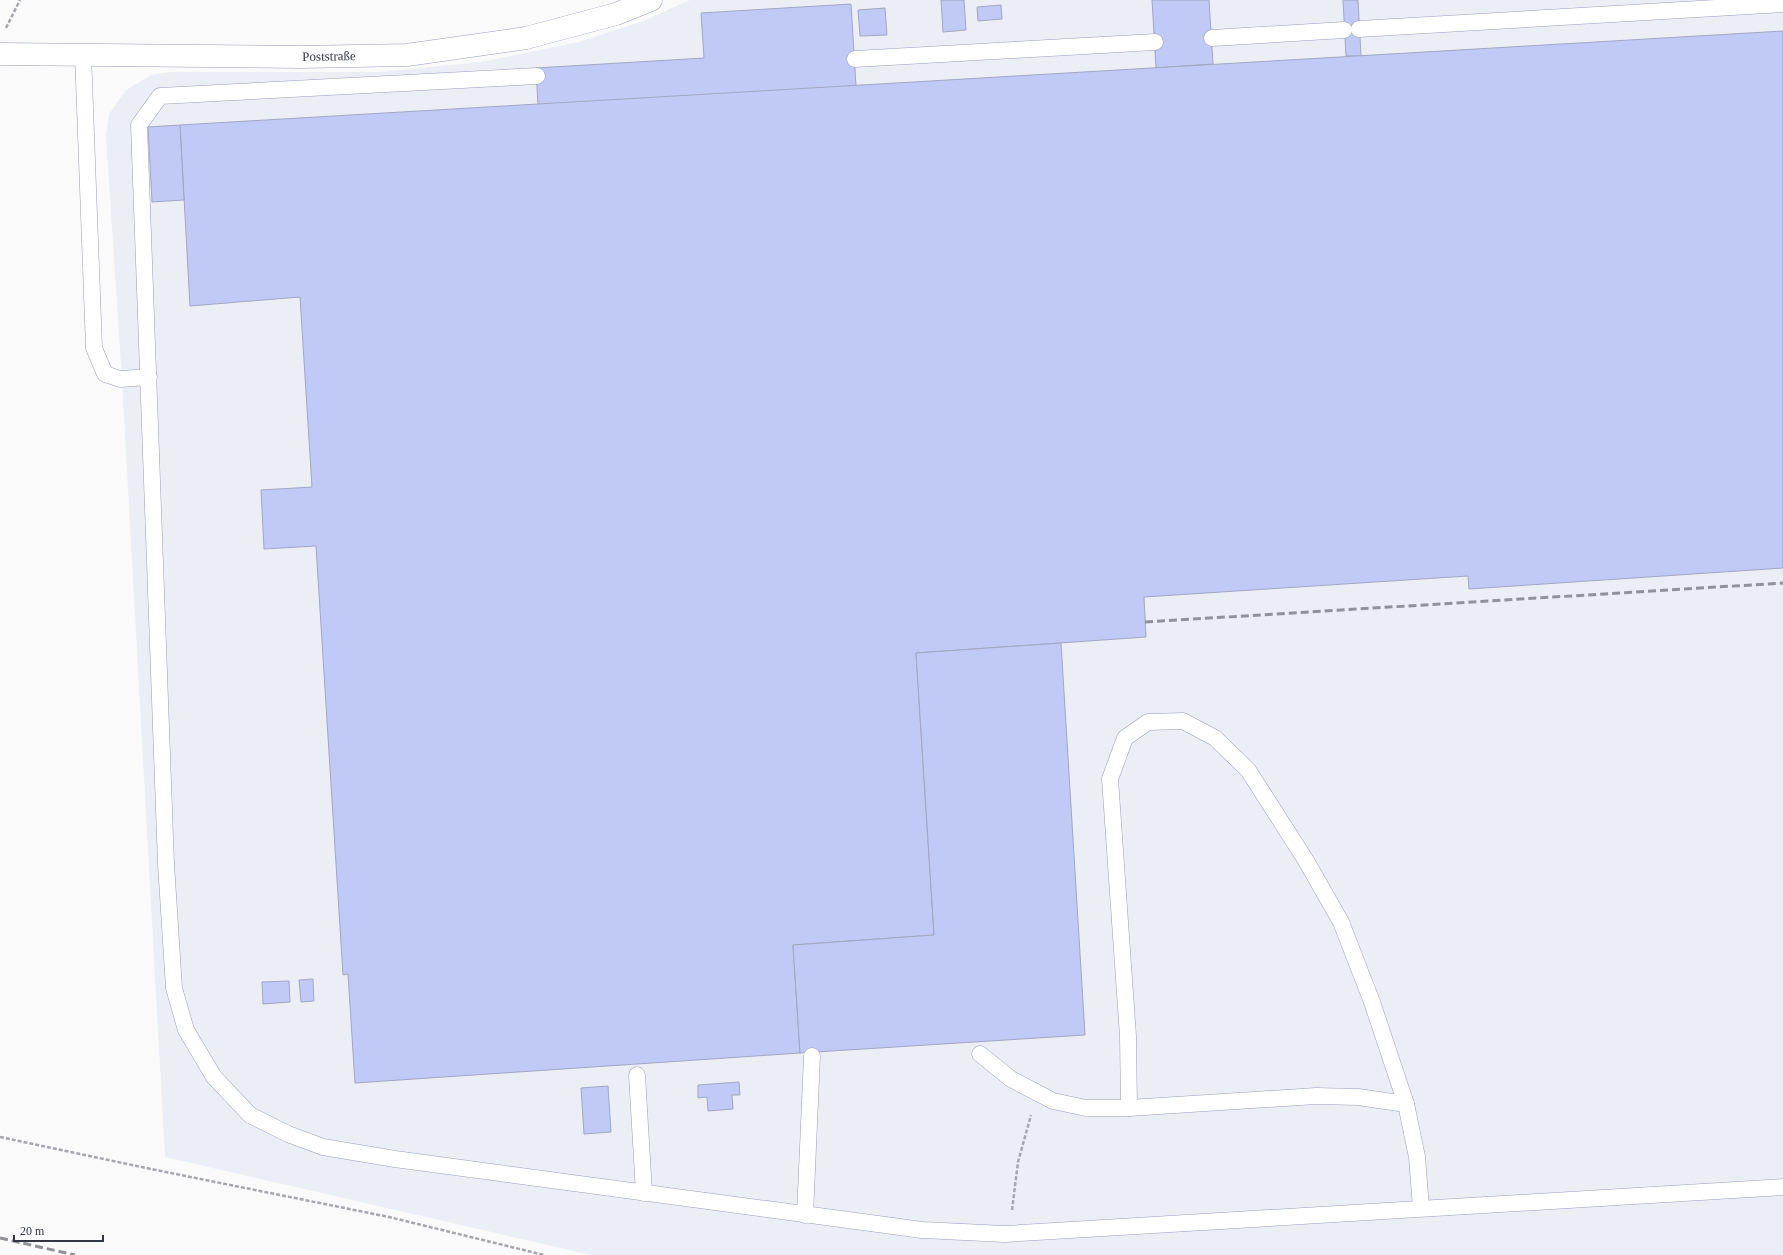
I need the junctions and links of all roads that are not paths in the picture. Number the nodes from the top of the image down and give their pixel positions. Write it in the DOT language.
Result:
graph roads {
  1 [pos="651,0"];
  2 [pos="1783,4"];
  3 [pos="1212,38"];
  4 [pos="1155,42"];
  5 [pos="2,43"];
  6 [pos="84,54"];
  7 [pos="855,59"];
  8 [pos="537,76"];
  9 [pos="149,377"];
  10 [pos="980,1054"];
  11 [pos="812,1056"];
  12 [pos="637,1075"];
  13 [pos="1406,1104"];
  14 [pos="1129,1108"];
  15 [pos="1783,1188"];
  16 [pos="644,1193"];
  17 [pos="1421,1208"];
  18 [pos="805,1215"];
  1 -- 6 [label="street, Poststraße"];
  2 -- 3 [label="lane"];
  4 -- 7 [label="lane"];
  5 -- 6 [label="street, Poststraße"];
  6 -- 9 [label="lane"];
  8 -- 9 [label="lane"];
  9 -- 16 [label="lane"];
  10 -- 14 [label="lane"];
  11 -- 18 [label="lane"];
  12 -- 16 [label="lane"];
  13 -- 14 [label="lane"];
  13 -- 14 [label="lane"];
  13 -- 17 [label="lane"];
  15 -- 17 [label="lane"];
  16 -- 18 [label="lane"];
  17 -- 18 [label="lane"];
}
